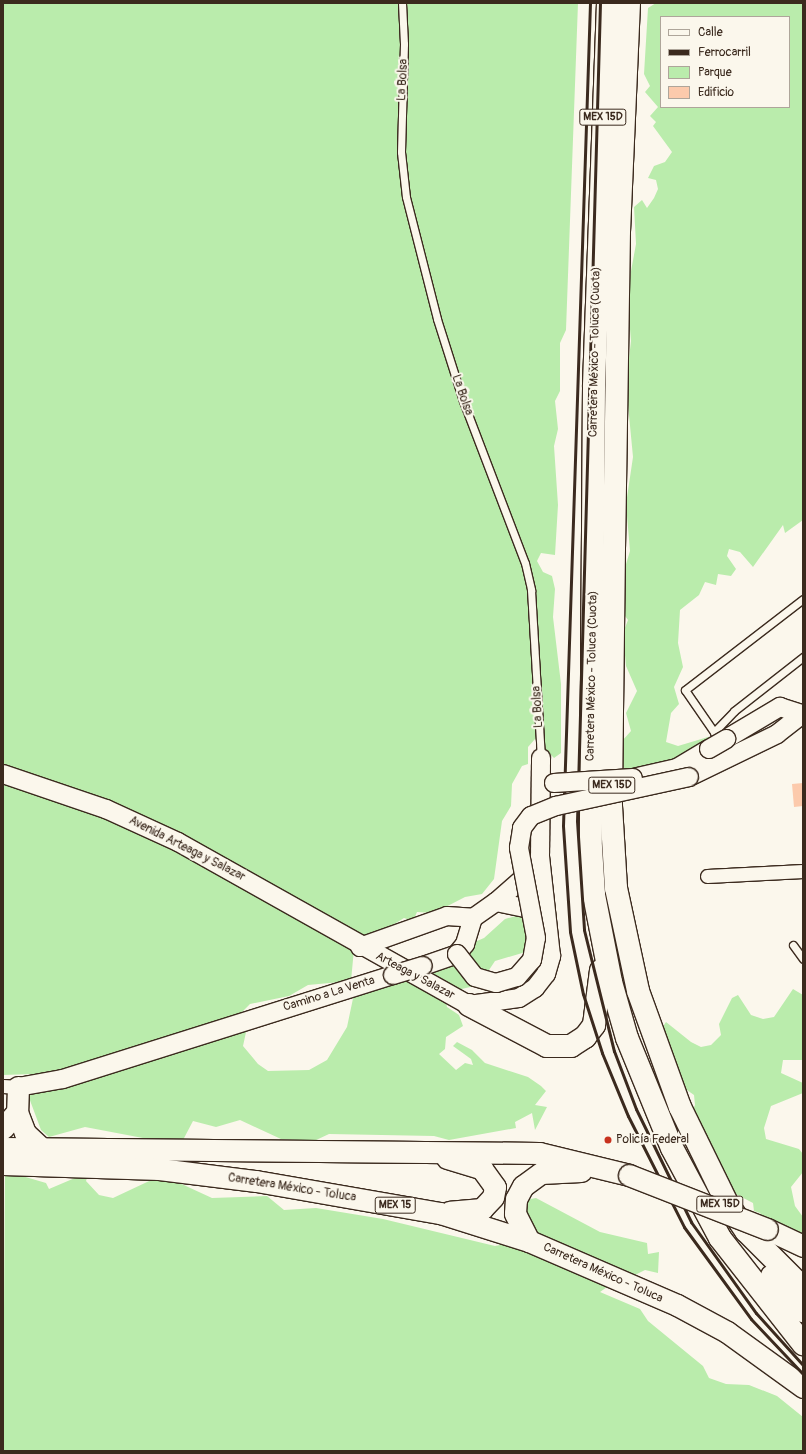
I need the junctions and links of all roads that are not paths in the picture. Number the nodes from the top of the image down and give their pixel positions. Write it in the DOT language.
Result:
graph roads {
  1 [pos="402,3"];
  2 [pos="608,3"];
  3 [pos="629,3"];
  4 [pos="803,599"];
  5 [pos="803,657"];
  6 [pos="803,714"];
  7 [pos="720,735"];
  8 [pos="715,755"];
  9 [pos="540,758"];
  10 [pos="3,774"];
  11 [pos="546,783"];
  12 [pos="540,857"];
  13 [pos="803,871"];
  14 [pos="707,876"];
  15 [pos="496,902"];
  16 [pos="549,913"];
  17 [pos="473,918"];
  18 [pos="603,942"];
  19 [pos="792,946"];
  20 [pos="360,947"];
  21 [pos="457,954"];
  22 [pos="803,959"];
  23 [pos="469,1004"];
  24 [pos="10,1086"];
  25 [pos="646,1089"];
  26 [pos="16,1112"];
  27 [pos="3,1128"];
  28 [pos="3,1148"];
  29 [pos="40,1148"];
  30 [pos="427,1152"];
  31 [pos="3,1164"];
  32 [pos="608,1170"];
  33 [pos="440,1213"];
  34 [pos="529,1241"];
  35 [pos="803,1246"];
  36 [pos="803,1288"];
  37 [pos="803,1311"];
  38 [pos="803,1344"];
  39 [pos="803,1387"];
  1 -- 9 [label="lane, La Bolsa"];
  2 -- 18 [label="highway, Carretera México - Toluca (Cuota) / MEX 15D"];
  3 -- 36 [label="highway, Carretera México - Toluca (Cuota) / MEX 15D"];
  4 -- 7 [label="lane"];
  5 -- 7 [label="lane"];
  6 -- 7 [label="street"];
  6 -- 8 [label="street"];
  7 -- 8 [label="street, bridge"];
  8 -- 11 [label="street, bridge"];
  8 -- 21 [label="street, bridge"];
  9 -- 11 [label="street, La Bolsa"];
  10 -- 20 [label="street, Avenida Arteaga y Salazar"];
  11 -- 12 [label="street"];
  12 -- 15 [label="street"];
  12 -- 16 [label="street"];
  13 -- 14 [label="street"];
  15 -- 16 [label="street"];
  15 -- 17 [label="street"];
  16 -- 23 [label="street"];
  17 -- 20 [label="street"];
  17 -- 21 [label="street"];
  18 -- 23 [label="highway"];
  18 -- 25 [label="highway, Carretera México - Toluca (Cuota) / MEX 15D"];
  19 -- 22 [label="lane"];
  20 -- 23 [label="street, Arteaga y Salazar"];
  21 -- 24 [label="street, Camino a La Venta, bridge"];
  24 -- 26 [label="main road"];
  25 -- 37 [label="highway, MEX 15D"];
  25 -- 38 [label="highway, Carretera México - Toluca (Cuota) / MEX 15D"];
  26 -- 27 [label="main road"];
  26 -- 29 [label="main road"];
  28 -- 29 [label="main road"];
  29 -- 30 [label="main road"];
  30 -- 32 [label="main road"];
  30 -- 33 [label="main road"];
  31 -- 33 [label="main road, Carretera México - Toluca / MEX 15"];
  32 -- 34 [label="main road"];
  32 -- 35 [label="main road, bridge"];
  33 -- 34 [label="main road, Carretera México - Toluca / MEX 15"];
  34 -- 39 [label="main road, Carretera México - Toluca / MEX 15"];
}
